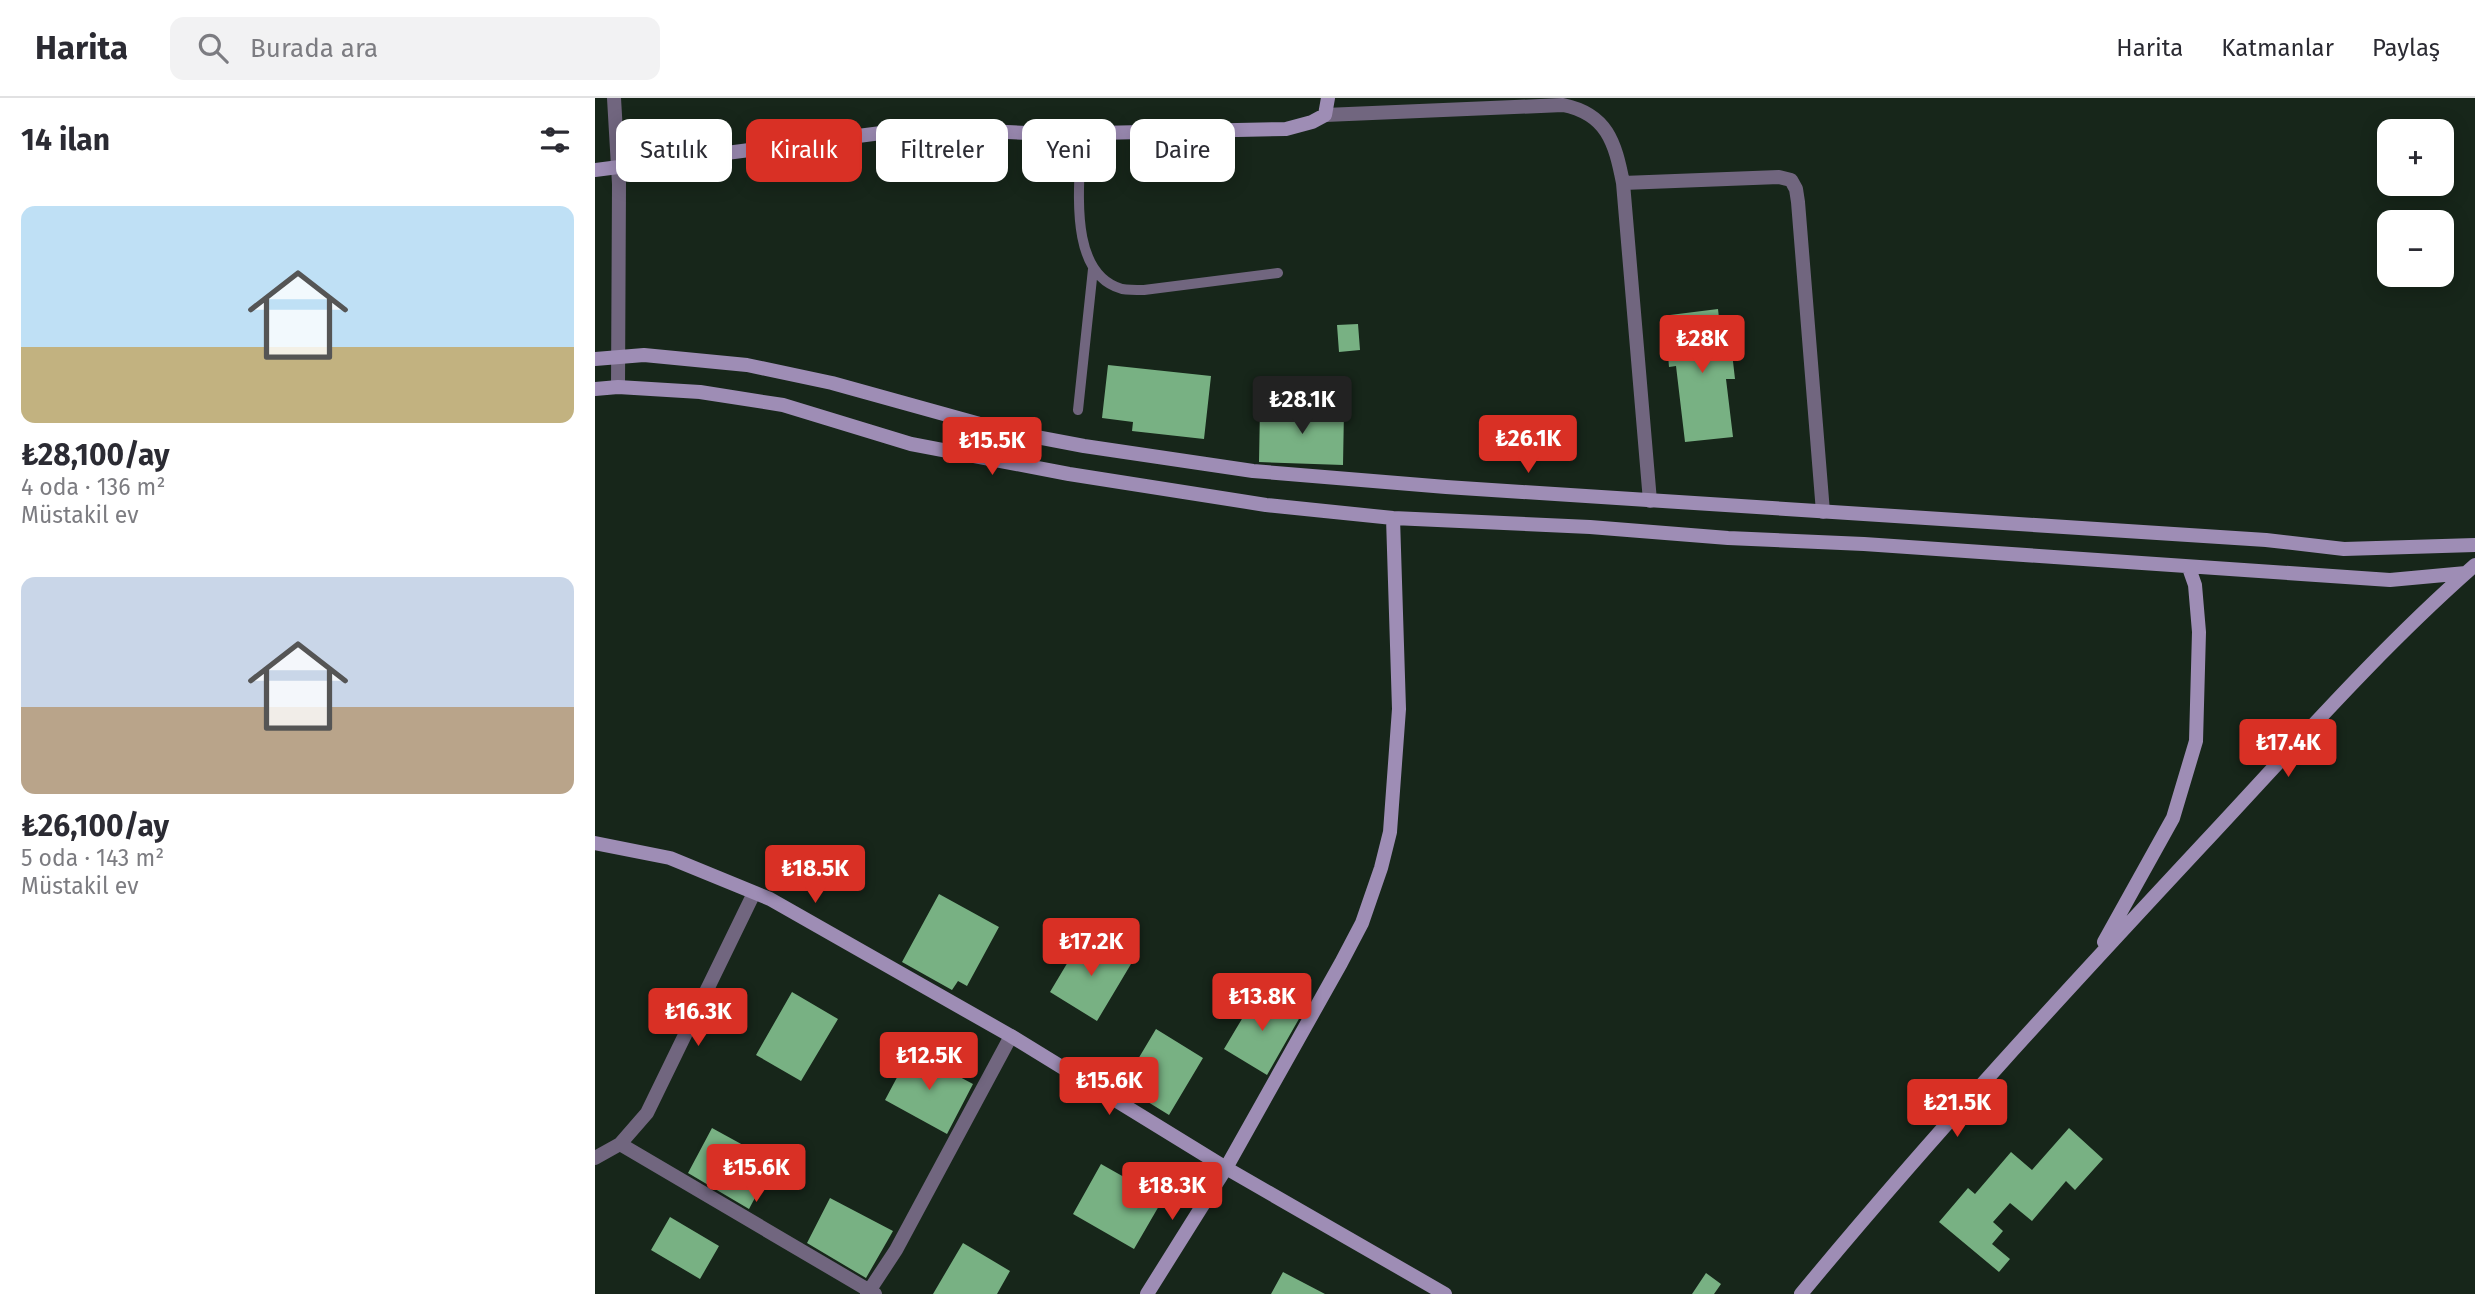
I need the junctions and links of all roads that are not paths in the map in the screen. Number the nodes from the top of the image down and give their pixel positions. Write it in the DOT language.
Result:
graph roads {
  1 [pos="614,98"];
  2 [pos="1328,98"];
  3 [pos="1325,115"];
  4 [pos="616,132"];
  5 [pos="1022,132"];
  6 [pos="1116,133"];
  7 [pos="732,152"];
  8 [pos="616,167"];
  9 [pos="595,170"];
  10 [pos="618,182"];
  11 [pos="1080,182"];
  12 [pos="1623,183"];
  13 [pos="1093,269"];
  14 [pos="1278,273"];
  15 [pos="618,358"];
  16 [pos="595,359"];
  17 [pos="618,387"];
  18 [pos="595,389"];
  19 [pos="1077,410"];
  20 [pos="1650,500"];
  21 [pos="1823,512"];
  22 [pos="1393,518"];
  23 [pos="2475,545"];
  24 [pos="2189,568"];
  25 [pos="2471,569"];
  26 [pos="595,843"];
  27 [pos="754,893"];
  28 [pos="2091,965"];
  29 [pos="1011,1036"];
  30 [pos="620,1144"];
  31 [pos="595,1158"];
  32 [pos="1226,1168"];
  33 [pos="871,1293"];
  34 [pos="1147,1294"];
  35 [pos="1445,1294"];
  36 [pos="1801,1294"];
  1 -- 4 [label="street"];
  2 -- 3 [label="main road"];
  3 -- 6 [label="main road"];
  3 -- 12 [label="street"];
  5 -- 7 [label="main road"];
  8 -- 9 [label="main road"];
  10 -- 15 [label="street"];
  11 -- 13 [label="lane"];
  12 -- 20 [label="street"];
  12 -- 21 [label="street"];
  13 -- 14 [label="lane"];
  13 -- 19 [label="lane"];
  15 -- 16 [label="main road"];
  15 -- 17 [label="street"];
  15 -- 20 [label="main road"];
  17 -- 18 [label="main road"];
  17 -- 22 [label="main road"];
  20 -- 21 [label="main road"];
  21 -- 23 [label="main road"];
  22 -- 24 [label="main road"];
  22 -- 32 [label="main road"];
  24 -- 25 [label="main road"];
  24 -- 28 [label="main road"];
  25 -- 28 [label="main road"];
  26 -- 27 [label="main road"];
  27 -- 29 [label="main road"];
  27 -- 30 [label="street"];
  28 -- 36 [label="main road"];
  29 -- 32 [label="main road"];
  29 -- 33 [label="street"];
  30 -- 31 [label="street"];
  30 -- 33 [label="street"];
  32 -- 34 [label="main road"];
  32 -- 35 [label="main road"];
}
